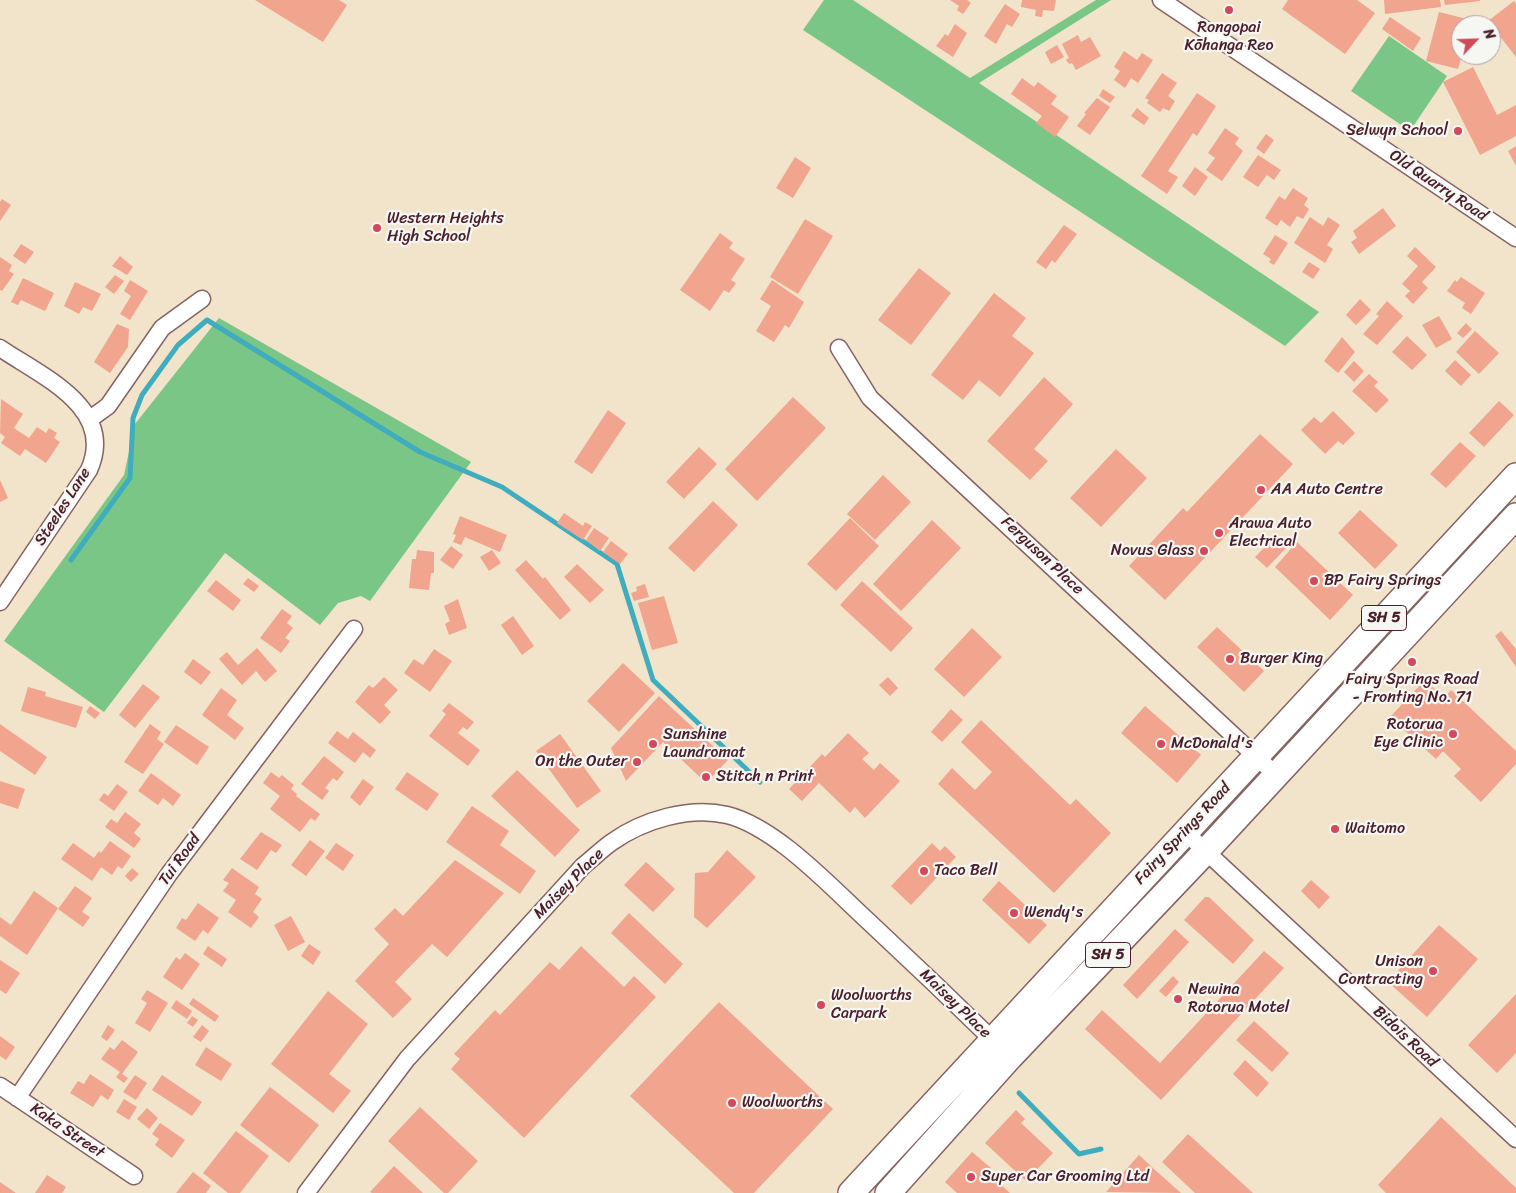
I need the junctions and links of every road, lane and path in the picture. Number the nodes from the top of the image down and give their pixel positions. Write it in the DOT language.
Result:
graph roads {
  1 [pos="1161,0"];
  2 [pos="1516,238"];
  3 [pos="202,299"];
  4 [pos="0,348"];
  5 [pos="839,348"];
  6 [pos="90,419"];
  7 [pos="1515,476"];
  8 [pos="1516,516"];
  9 [pos="1499,533"];
  10 [pos="1415,585"];
  11 [pos="0,602"];
  12 [pos="354,629"];
  13 [pos="1256,756"];
  14 [pos="1276,775"];
  15 [pos="1185,832"];
  16 [pos="1205,852"];
  17 [pos="992,1040"];
  18 [pos="1010,1057"];
  19 [pos="0,1086"];
  20 [pos="17,1098"];
  21 [pos="1516,1139"];
  22 [pos="134,1176"];
  23 [pos="306,1193"];
  24 [pos="850,1193"];
  25 [pos="888,1193"];
  1 -- 2 [label="street, Old Quarry Road"];
  3 -- 6 [label="street"];
  4 -- 6 [label="street"];
  5 -- 13 [label="street, Ferguson Place"];
  6 -- 11 [label="street, Steeles Lane"];
  7 -- 10 [label="highway, Fairy Springs Road / SH 5"];
  8 -- 9 [label="highway, Fairy Springs Road / SH 5"];
  9 -- 10 [label="highway"];
  9 -- 14 [label="highway, Fairy Springs Road / SH 5"];
  10 -- 13 [label="highway, Fairy Springs Road / SH 5"];
  12 -- 20 [label="street, Tui Road"];
  13 -- 14 [label="street, Ferguson Place"];
  13 -- 15 [label="highway, Fairy Springs Road / SH 5"];
  14 -- 16 [label="highway, Fairy Springs Road / SH 5"];
  15 -- 16 [label="street, Bidois Road"];
  15 -- 17 [label="highway, Fairy Springs Road / SH 5"];
  16 -- 18 [label="highway, Fairy Springs Road / SH 5"];
  16 -- 21 [label="street, Bidois Road"];
  17 -- 18 [label="street, Maisey Place"];
  17 -- 23 [label="street, Maisey Place"];
  17 -- 24 [label="highway, Fairy Springs Road / SH 5"];
  18 -- 25 [label="highway, Fairy Springs Road / SH 5"];
  19 -- 20 [label="street, Kaka Street"];
  20 -- 22 [label="street, Kaka Street"];
}
